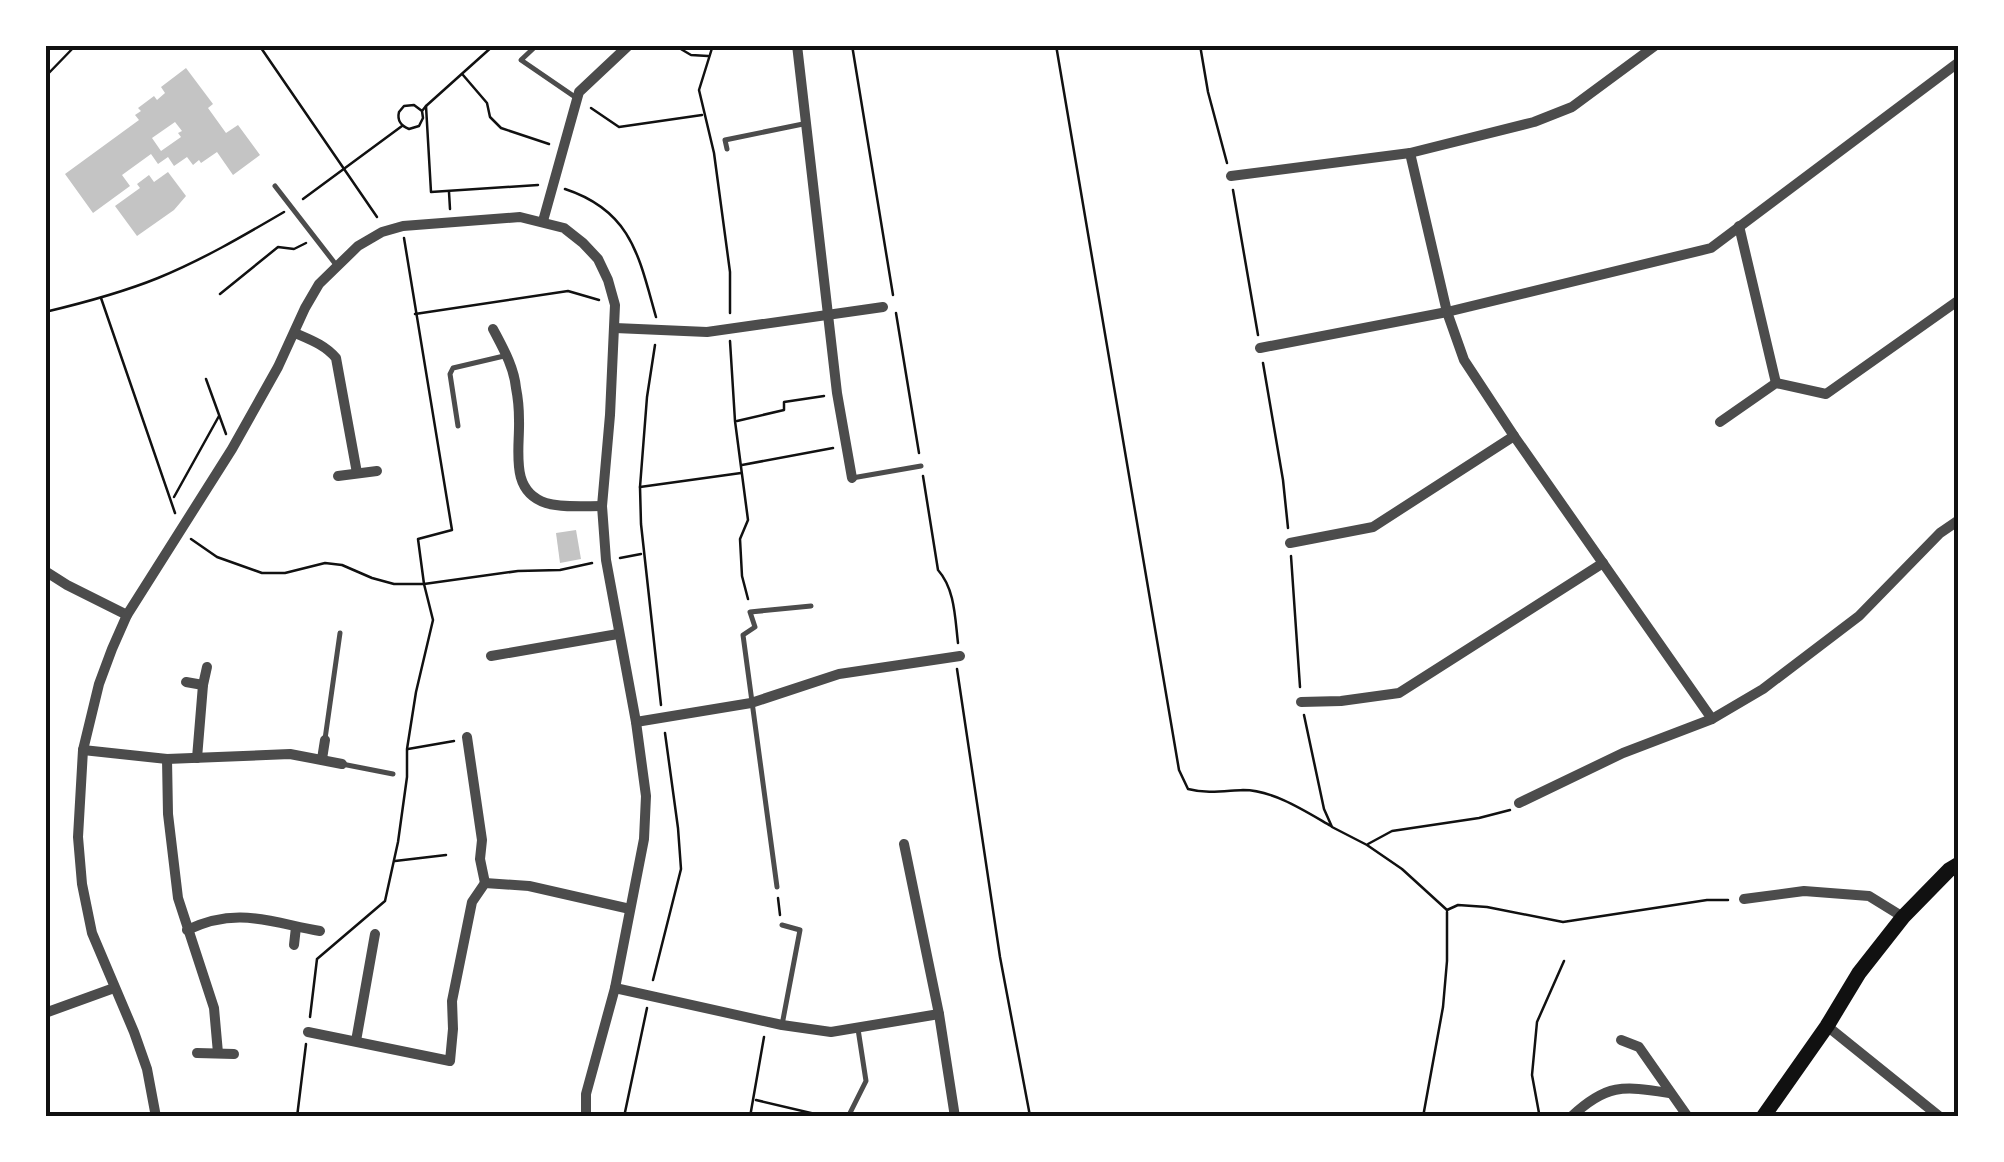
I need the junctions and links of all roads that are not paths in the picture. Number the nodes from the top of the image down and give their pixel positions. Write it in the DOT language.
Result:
graph roads {
  1 [pos="537,45"];
  2 [pos="628,45"];
  3 [pos="797,45"];
  4 [pos="1656,45"];
  5 [pos="1959,62"];
  6 [pos="577,98"];
  7 [pos="806,124"];
  8 [pos="727,149"];
  9 [pos="1410,153"];
  10 [pos="1231,176"];
  11 [pos="276,186"];
  12 [pos="543,221"];
  13 [pos="1739,226"];
  14 [pos="337,266"];
  15 [pos="1959,300"];
  16 [pos="889,305"];
  17 [pos="1447,312"];
  18 [pos="830,314"];
  19 [pos="615,328"];
  20 [pos="492,330"];
  21 [pos="294,334"];
  22 [pos="1260,348"];
  23 [pos="507,356"];
  24 [pos="1776,383"];
  25 [pos="1720,422"];
  26 [pos="458,426"];
  27 [pos="1514,436"];
  28 [pos="922,466"];
  29 [pos="377,471"];
  30 [pos="357,473"];
  31 [pos="338,476"];
  32 [pos="852,478"];
  33 [pos="602,506"];
  34 [pos="1959,520"];
  35 [pos="1290,543"];
  36 [pos="1603,563"];
  37 [pos="45,571"];
  38 [pos="811,606"];
  39 [pos="127,615"];
  40 [pos="340,634"];
  41 [pos="618,634"];
  42 [pos="491,656"];
  43 [pos="958,657"];
  44 [pos="207,667"];
  45 [pos="186,682"];
  46 [pos="203,685"];
  47 [pos="752,702"];
  48 [pos="1301,702"];
  49 [pos="1712,719"];
  50 [pos="636,722"];
  51 [pos="468,737"];
  52 [pos="324,740"];
  53 [pos="83,750"];
  54 [pos="197,758"];
  55 [pos="167,759"];
  56 [pos="322,760"];
  57 [pos="342,764"];
  58 [pos="394,774"];
  59 [pos="1519,804"];
  60 [pos="904,844"];
  61 [pos="1959,864"];
  62 [pos="486,884"];
  63 [pos="777,887"];
  64 [pos="1744,899"];
  65 [pos="630,909"];
  66 [pos="1903,917"];
  67 [pos="782,925"];
  68 [pos="296,926"];
  69 [pos="187,930"];
  70 [pos="320,931"];
  71 [pos="375,934"];
  72 [pos="294,946"];
  73 [pos="114,988"];
  74 [pos="615,988"];
  75 [pos="45,1013"];
  76 [pos="939,1014"];
  77 [pos="782,1024"];
  78 [pos="1827,1026"];
  79 [pos="858,1029"];
  80 [pos="308,1032"];
  81 [pos="1621,1040"];
  82 [pos="356,1041"];
  83 [pos="197,1053"];
  84 [pos="218,1053"];
  85 [pos="234,1054"];
  86 [pos="1670,1093"];
  87 [pos="156,1117"];
  88 [pos="586,1117"];
  89 [pos="848,1117"];
  90 [pos="956,1117"];
  91 [pos="1571,1117"];
  92 [pos="1688,1117"];
  93 [pos="1763,1117"];
  94 [pos="1940,1117"];
  1 -- 6 [label="lane"];
  2 -- 6 [label="street"];
  3 -- 7 [label="street"];
  4 -- 9 [label="street"];
  5 -- 13 [label="street"];
  6 -- 12 [label="street"];
  7 -- 8 [label="lane"];
  7 -- 18 [label="street"];
  9 -- 10 [label="street"];
  9 -- 17 [label="street"];
  11 -- 14 [label="lane"];
  12 -- 14 [label="street"];
  12 -- 19 [label="street"];
  13 -- 17 [label="street"];
  13 -- 24 [label="street"];
  14 -- 21 [label="street"];
  15 -- 24 [label="street"];
  16 -- 18 [label="street"];
  17 -- 22 [label="street"];
  17 -- 27 [label="street"];
  18 -- 19 [label="street"];
  18 -- 32 [label="street"];
  19 -- 33 [label="street"];
  20 -- 23 [label="street"];
  21 -- 30 [label="street"];
  21 -- 39 [label="street"];
  23 -- 26 [label="lane"];
  23 -- 33 [label="street"];
  24 -- 25 [label="street"];
  27 -- 35 [label="street"];
  27 -- 36 [label="street"];
  28 -- 32 [label="lane"];
  29 -- 30 [label="street"];
  30 -- 31 [label="street"];
  33 -- 41 [label="street"];
  34 -- 49 [label="street"];
  36 -- 48 [label="street"];
  36 -- 49 [label="street"];
  37 -- 39 [label="street"];
  38 -- 47 [label="lane"];
  39 -- 53 [label="street"];
  40 -- 52 [label="lane"];
  41 -- 42 [label="street"];
  41 -- 50 [label="street"];
  43 -- 47 [label="street"];
  44 -- 46 [label="street"];
  45 -- 46 [label="street"];
  46 -- 54 [label="street"];
  47 -- 50 [label="street"];
  47 -- 63 [label="lane"];
  49 -- 59 [label="street"];
  50 -- 65 [label="street"];
  51 -- 62 [label="street"];
  52 -- 56 [label="street"];
  53 -- 55 [label="street"];
  53 -- 73 [label="street"];
  54 -- 55 [label="street"];
  54 -- 56 [label="street"];
  55 -- 69 [label="street"];
  56 -- 57 [label="street"];
  57 -- 58 [label="lane"];
  60 -- 76 [label="street"];
  61 -- 66 [label="highway"];
  62 -- 65 [label="street"];
  62 -- 82 [label="street"];
  64 -- 66 [label="street"];
  65 -- 74 [label="street"];
  66 -- 78 [label="highway"];
  67 -- 77 [label="lane"];
  68 -- 69 [label="street"];
  68 -- 70 [label="street"];
  68 -- 72 [label="street"];
  69 -- 84 [label="street"];
  71 -- 82 [label="street"];
  73 -- 75 [label="street"];
  73 -- 87 [label="street"];
  74 -- 77 [label="street"];
  74 -- 88 [label="street"];
  76 -- 79 [label="street"];
  76 -- 90 [label="street"];
  77 -- 79 [label="street"];
  78 -- 93 [label="highway"];
  78 -- 94 [label="street"];
  79 -- 89 [label="lane"];
  80 -- 82 [label="street"];
  81 -- 86 [label="street"];
  83 -- 84 [label="street"];
  84 -- 85 [label="street"];
  86 -- 91 [label="street"];
  86 -- 92 [label="street"];
}
